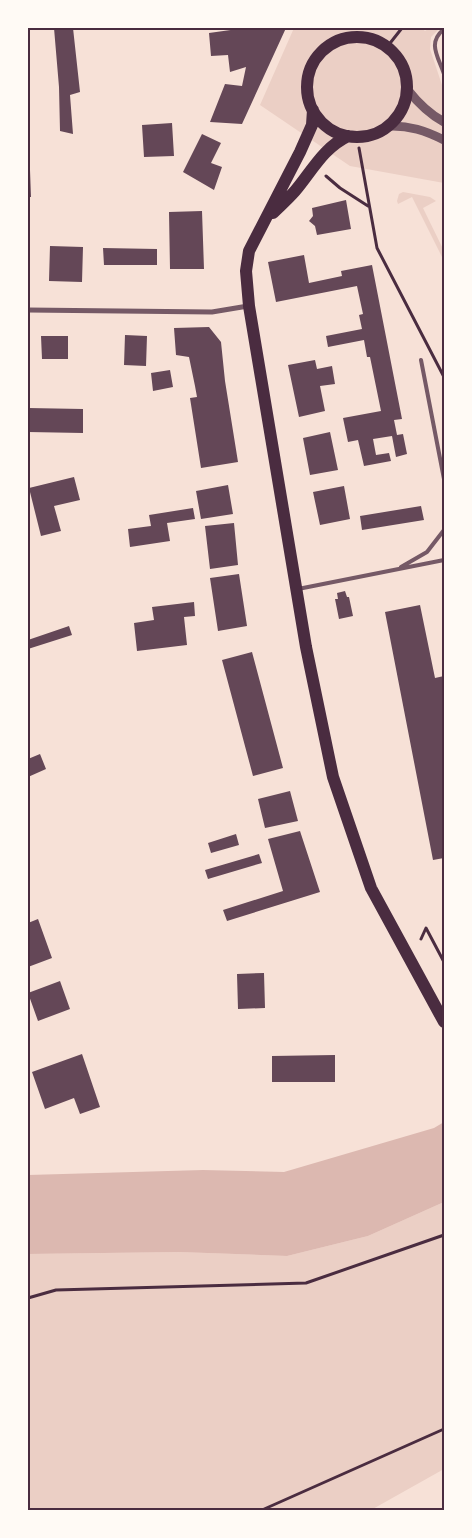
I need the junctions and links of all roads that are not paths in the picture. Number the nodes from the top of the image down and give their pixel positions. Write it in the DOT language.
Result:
graph roads {
  1 [pos="444,30"];
  2 [pos="343,33"];
  3 [pos="444,74"];
  4 [pos="408,89"];
  5 [pos="313,110"];
  6 [pos="444,122"];
  7 [pos="388,126"];
  8 [pos="352,137"];
  9 [pos="444,140"];
  10 [pos="267,218"];
  11 [pos="249,306"];
  12 [pos="28,310"];
  13 [pos="421,360"];
  14 [pos="444,479"];
  15 [pos="444,530"];
  16 [pos="444,560"];
  17 [pos="397,569"];
  18 [pos="296,590"];
  19 [pos="444,1022"];
  1 -- 3 [label="lane"];
  2 -- 4 [label="main road"];
  2 -- 5 [label="main road"];
  4 -- 6 [label="street"];
  4 -- 7 [label="main road"];
  5 -- 8 [label="main road"];
  5 -- 10 [label="main road"];
  7 -- 8 [label="main road"];
  7 -- 9 [label="street"];
  8 -- 10 [label="main road"];
  10 -- 11 [label="main road"];
  11 -- 12 [label="street"];
  11 -- 18 [label="main road"];
  13 -- 14 [label="lane"];
  15 -- 17 [label="lane"];
  16 -- 17 [label="lane"];
  17 -- 18 [label="lane"];
  18 -- 19 [label="main road"];
}
